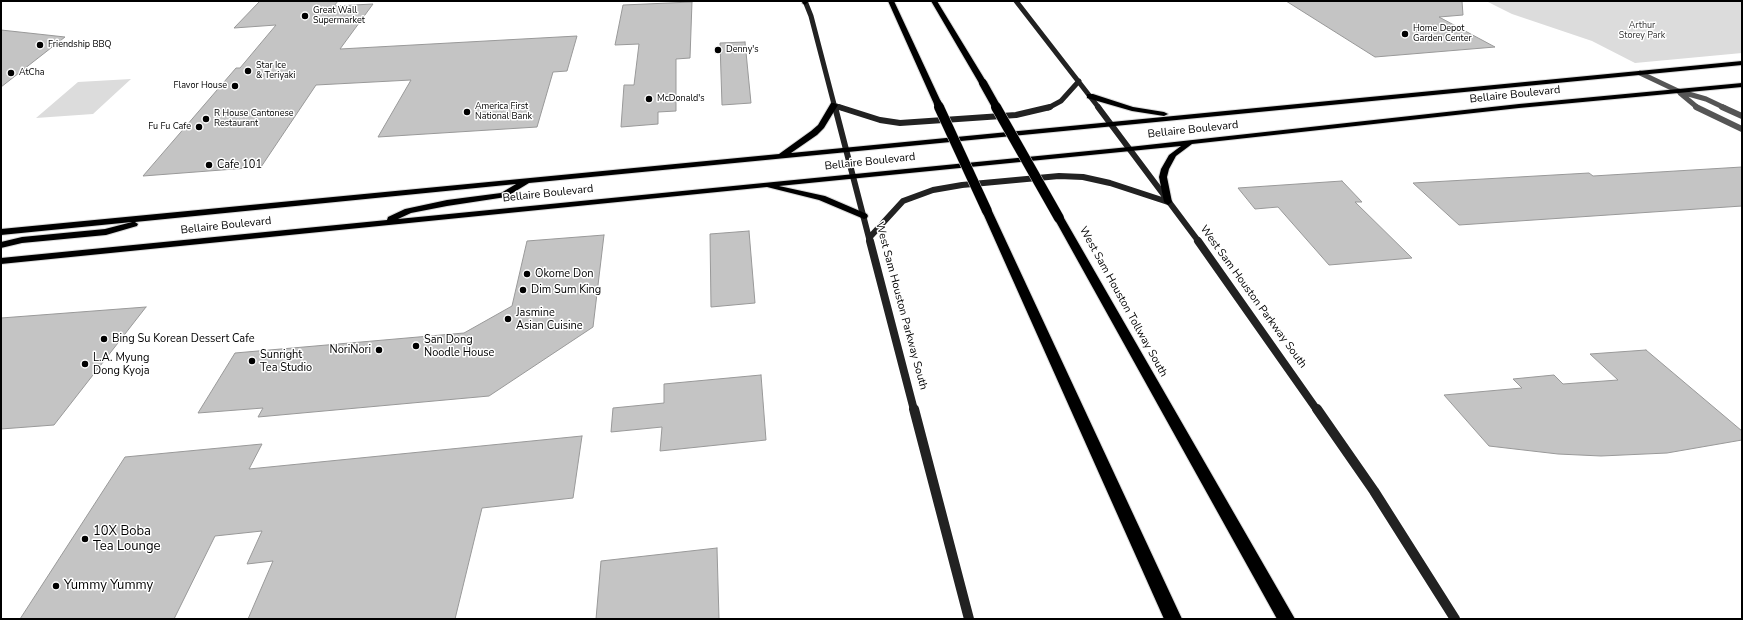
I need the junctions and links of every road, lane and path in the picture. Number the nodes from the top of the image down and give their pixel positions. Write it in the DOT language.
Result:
graph roads {
  1 [pos="891,1"];
  2 [pos="934,1"];
  3 [pos="1016,1"];
  4 [pos="805,2"];
  5 [pos="1742,63"];
  6 [pos="1640,72"];
  7 [pos="1079,81"];
  8 [pos="1742,85"];
  9 [pos="1678,91"];
  10 [pos="1090,96"];
  11 [pos="834,105"];
  12 [pos="1742,116"];
  13 [pos="1184,117"];
  14 [pos="1110,124"];
  15 [pos="1742,129"];
  16 [pos="1192,142"];
  17 [pos="1129,149"];
  18 [pos="846,150"];
  19 [pos="778,156"];
  20 [pos="853,176"];
  21 [pos="526,181"];
  22 [pos="759,185"];
  23 [pos="1168,202"];
  24 [pos="162,216"];
  25 [pos="864,216"];
  26 [pos="384,222"];
  27 [pos="1,232"];
  28 [pos="870,237"];
  29 [pos="1,244"];
  30 [pos="1,260"];
  31 [pos="969,619"];
  32 [pos="1173,619"];
  33 [pos="1286,619"];
  34 [pos="1454,619"];
  1 -- 32 [label="highway, bridge"];
  2 -- 33 [label="highway, West Sam Houston Tollway South, bridge"];
  3 -- 7 [label="main road, West Sam Houston Parkway South"];
  4 -- 11 [label="main road, West Sam Houston Parkway South"];
  5 -- 6 [label="main road, Bellaire Boulevard"];
  6 -- 9 [label="street"];
  6 -- 13 [label="main road, Bellaire Boulevard"];
  7 -- 10 [label="main road, West Sam Houston Parkway South"];
  7 -- 11 [label="main road"];
  8 -- 9 [label="main road, Bellaire Boulevard"];
  9 -- 12 [label="street"];
  9 -- 15 [label="street"];
  9 -- 16 [label="main road, Bellaire Boulevard"];
  10 -- 13 [label="main road"];
  10 -- 14 [label="main road, West Sam Houston Parkway South"];
  11 -- 18 [label="main road, West Sam Houston Parkway South"];
  11 -- 19 [label="main road"];
  13 -- 14 [label="main road, Bellaire Boulevard"];
  14 -- 17 [label="main road, West Sam Houston Parkway South"];
  14 -- 18 [label="main road, Bellaire Boulevard"];
  16 -- 17 [label="main road, Bellaire Boulevard"];
  16 -- 23 [label="main road"];
  17 -- 20 [label="main road, Bellaire Boulevard"];
  17 -- 23 [label="main road, West Sam Houston Parkway South"];
  18 -- 19 [label="main road, Bellaire Boulevard"];
  18 -- 20 [label="main road, West Sam Houston Parkway South"];
  19 -- 21 [label="main road, Bellaire Boulevard"];
  20 -- 22 [label="main road, Bellaire Boulevard"];
  20 -- 25 [label="main road, West Sam Houston Parkway South"];
  21 -- 24 [label="main road, Bellaire Boulevard"];
  21 -- 26 [label="main road"];
  22 -- 25 [label="main road"];
  22 -- 26 [label="main road, Bellaire Boulevard"];
  23 -- 28 [label="main road"];
  23 -- 34 [label="main road, West Sam Houston Parkway South"];
  24 -- 27 [label="main road, Bellaire Boulevard"];
  24 -- 29 [label="main road"];
  25 -- 28 [label="main road, West Sam Houston Parkway South"];
  26 -- 30 [label="main road, Bellaire Boulevard"];
  28 -- 31 [label="main road, West Sam Houston Parkway South"];
}
